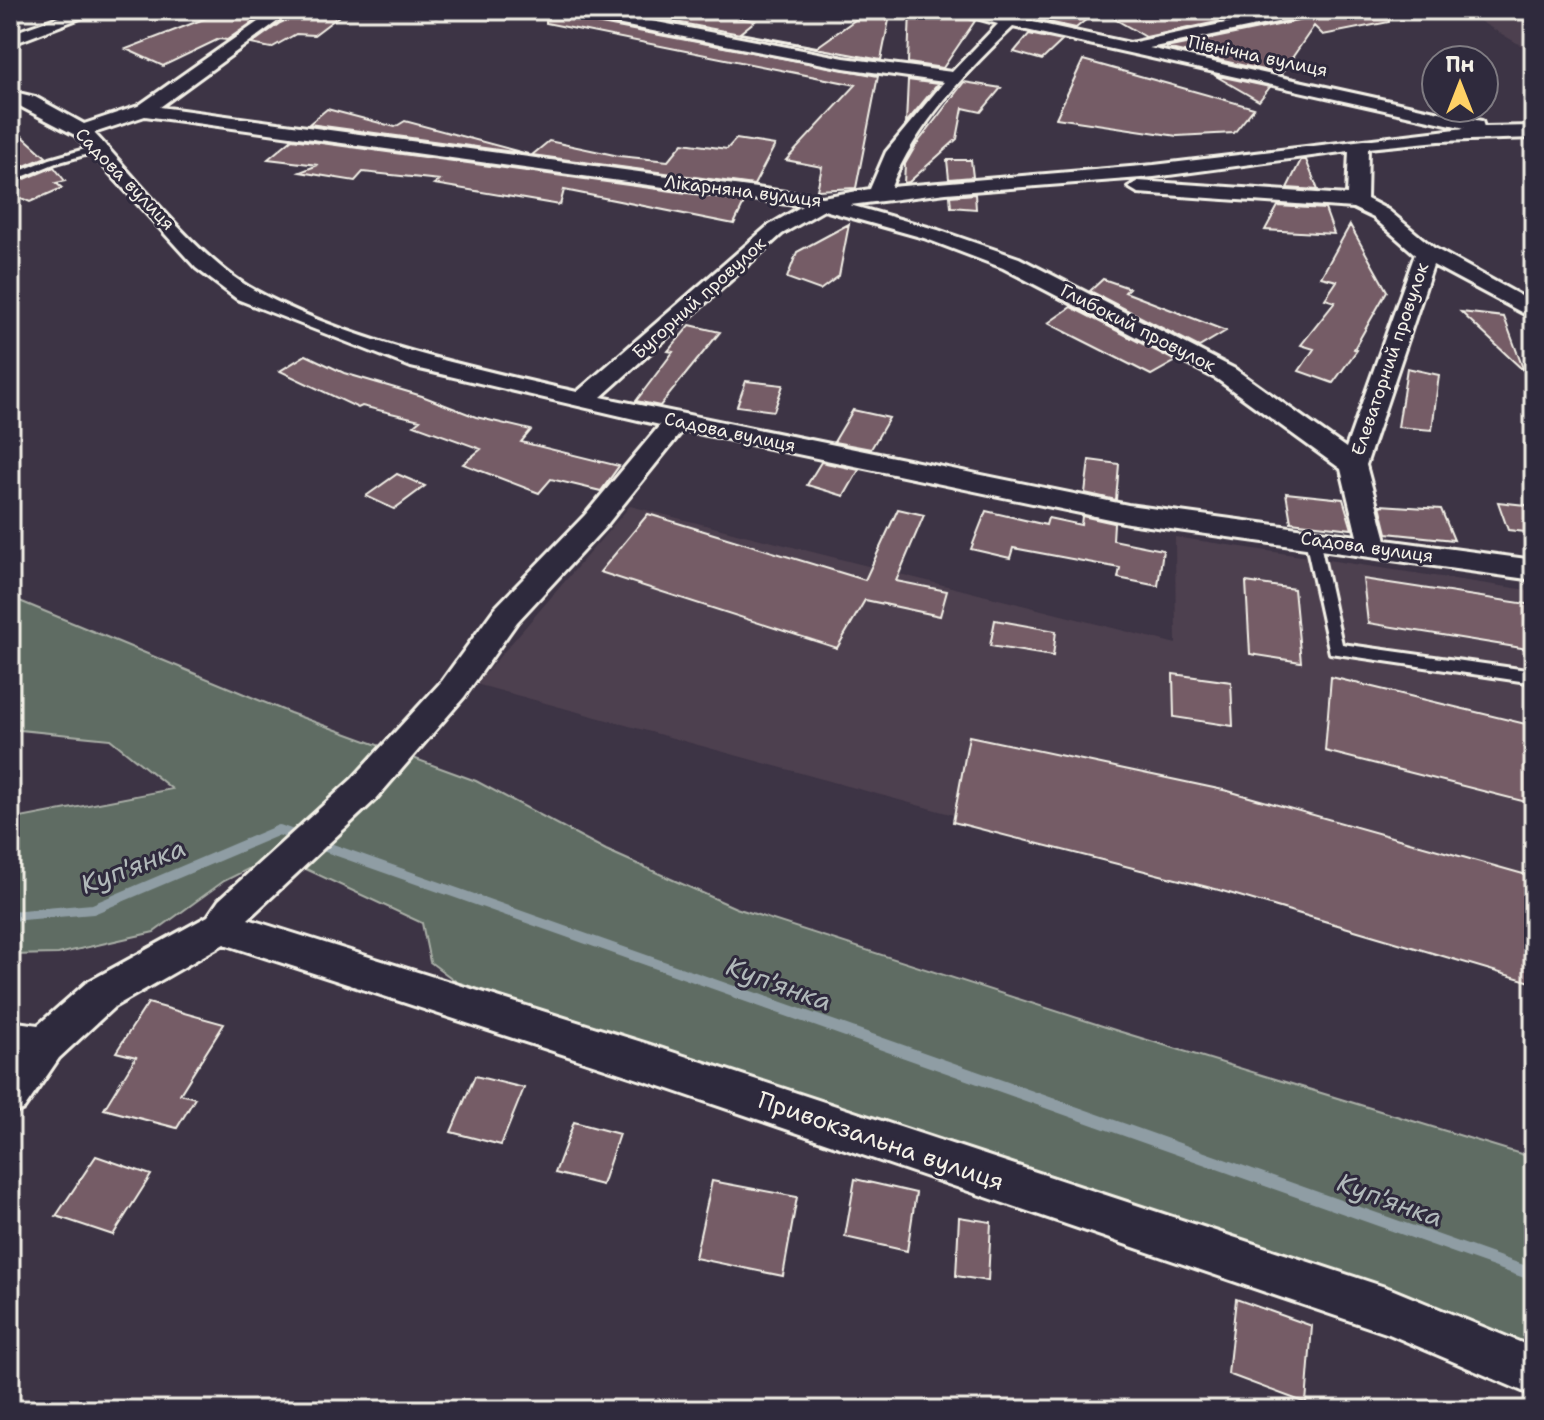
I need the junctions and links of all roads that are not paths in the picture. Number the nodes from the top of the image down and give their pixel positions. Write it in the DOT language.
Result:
graph roads {
  1 [pos="93,10"];
  2 [pos="285,10"];
  3 [pos="570,10"];
  4 [pos="956,10"];
  5 [pos="1311,10"];
  6 [pos="1290,12"];
  7 [pos="1010,22"];
  8 [pos="10,40"];
  9 [pos="1126,47"];
  10 [pos="956,78"];
  11 [pos="10,96"];
  12 [pos="144,110"];
  13 [pos="1505,131"];
  14 [pos="1534,132"];
  15 [pos="90,140"];
  16 [pos="1359,144"];
  17 [pos="10,179"];
  18 [pos="1027,180"];
  19 [pos="879,193"];
  20 [pos="1357,202"];
  21 [pos="822,203"];
  22 [pos="1426,253"];
  23 [pos="1534,312"];
  24 [pos="582,401"];
  25 [pos="677,421"];
  26 [pos="1353,465"];
  27 [pos="1312,539"];
  28 [pos="1374,548"];
  29 [pos="1534,570"];
  30 [pos="1534,677"];
  31 [pos="221,927"];
  32 [pos="27,1042"];
  33 [pos="10,1095"];
  34 [pos="1534,1372"];
  1 -- 8 [label="street"];
  2 -- 12 [label="street"];
  3 -- 10 [label="street"];
  4 -- 7 [label="street, Північна вулиця"];
  5 -- 6 [label="street"];
  6 -- 9 [label="street"];
  7 -- 9 [label="street, Північна вулиця"];
  7 -- 10 [label="street"];
  9 -- 13 [label="street, Північна вулиця"];
  10 -- 19 [label="street"];
  11 -- 15 [label="street, Садова вулиця"];
  12 -- 15 [label="street"];
  12 -- 21 [label="street, Лікарняна вулиця"];
  13 -- 14 [label="street, Лікарняна вулиця"];
  13 -- 16 [label="street, Лікарняна вулиця"];
  15 -- 17 [label="lane"];
  15 -- 24 [label="street, Садова вулиця"];
  16 -- 18 [label="street, Лікарняна вулиця"];
  16 -- 20 [label="street"];
  18 -- 19 [label="street, Лікарняна вулиця"];
  18 -- 20 [label="street"];
  19 -- 21 [label="street, Лікарняна вулиця"];
  20 -- 22 [label="street, Елеваторний провулок"];
  21 -- 24 [label="street, Бугорний провулок"];
  21 -- 26 [label="street, Глибокий провулок"];
  22 -- 23 [label="street"];
  22 -- 26 [label="street, Елеваторний провулок"];
  24 -- 25 [label="street, Садова вулиця"];
  25 -- 27 [label="street, Садова вулиця"];
  25 -- 31 [label="street"];
  26 -- 28 [label="street"];
  27 -- 28 [label="street, Садова вулиця"];
  27 -- 30 [label="lane"];
  28 -- 29 [label="street, Садова вулиця"];
  31 -- 32 [label="street"];
  31 -- 34 [label="street, Привокзальна вулиця"];
  32 -- 33 [label="street"];
}
